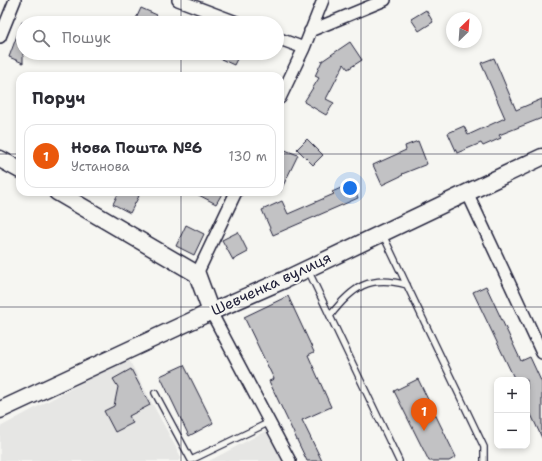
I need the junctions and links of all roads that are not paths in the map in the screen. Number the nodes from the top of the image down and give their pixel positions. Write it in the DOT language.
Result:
graph roads {
  1 [pos="15,0"];
  2 [pos="178,0"];
  3 [pos="323,0"];
  4 [pos="385,0"];
  5 [pos="220,16"];
  6 [pos="310,31"];
  7 [pos="0,38"];
  8 [pos="284,41"];
  9 [pos="304,48"];
  10 [pos="284,90"];
  11 [pos="542,157"];
  12 [pos="0,159"];
  13 [pos="16,168"];
  14 [pos="468,192"];
  15 [pos="64,196"];
  16 [pos="234,196"];
  17 [pos="382,233"];
  18 [pos="308,268"];
  19 [pos="197,274"];
  20 [pos="407,285"];
  21 [pos="211,312"];
  22 [pos="330,316"];
  23 [pos="542,353"];
  24 [pos="155,392"];
  25 [pos="0,410"];
  26 [pos="270,422"];
  27 [pos="189,460"];
  28 [pos="290,461"];
  29 [pos="400,461"];
  30 [pos="484,461"];
  1 -- 7 [label="street"];
  2 -- 5 [label="street"];
  3 -- 6 [label="street"];
  4 -- 6 [label="street"];
  6 -- 9 [label="street"];
  8 -- 9 [label="street"];
  9 -- 10 [label="street"];
  11 -- 14 [label="street, Шевченка вулиця"];
  12 -- 13 [label="street"];
  14 -- 17 [label="street, Шевченка вулиця"];
  14 -- 23 [label="street"];
  15 -- 19 [label="street"];
  16 -- 19 [label="street"];
  17 -- 18 [label="street, Шевченка вулиця"];
  17 -- 20 [label="lane"];
  18 -- 21 [label="street, Шевченка вулиця"];
  18 -- 22 [label="lane"];
  19 -- 21 [label="street"];
  20 -- 22 [label="lane"];
  20 -- 30 [label="lane"];
  21 -- 25 [label="street, Шевченка вулиця"];
  21 -- 26 [label="street"];
  22 -- 29 [label="lane"];
  24 -- 27 [label="lane"];
  26 -- 27 [label="lane"];
  26 -- 28 [label="street"];
}
